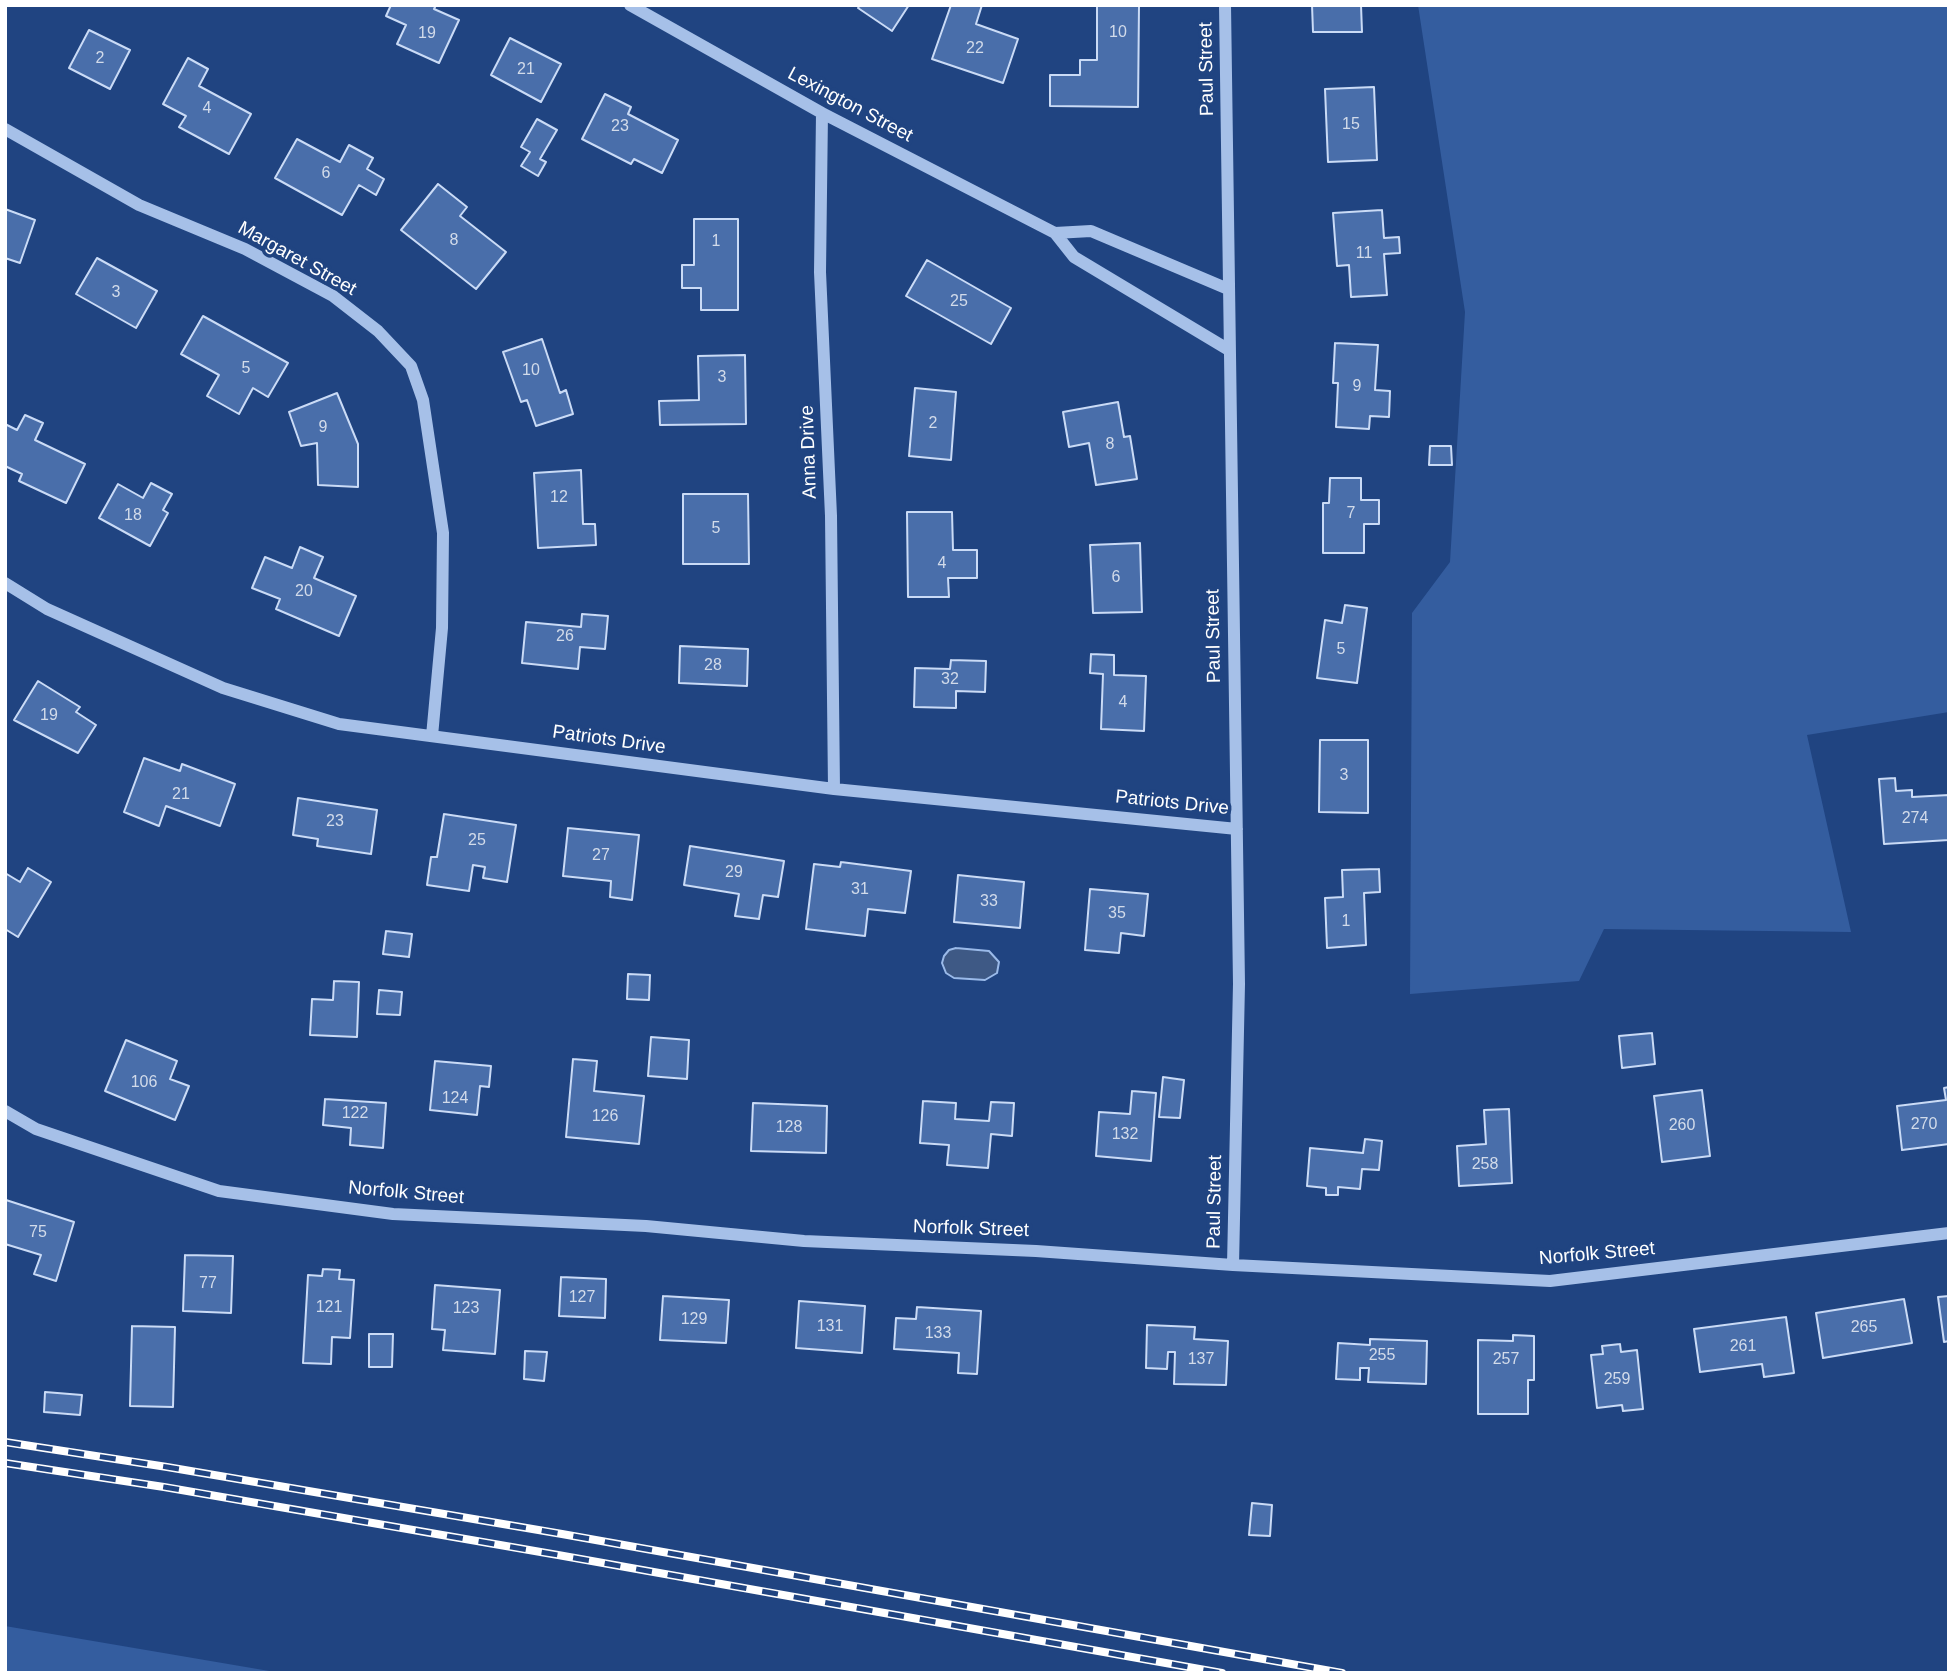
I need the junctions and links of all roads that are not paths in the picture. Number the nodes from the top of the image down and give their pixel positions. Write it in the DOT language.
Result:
graph roads {
  1 [pos="630,5"];
  2 [pos="1225,5"];
  3 [pos="822,113"];
  4 [pos="5,129"];
  5 [pos="1055,233"];
  6 [pos="1228,289"];
  7 [pos="1229,350"];
  8 [pos="5,583"];
  9 [pos="432,736"];
  10 [pos="834,789"];
  11 [pos="1237,829"];
  12 [pos="5,1111"];
  13 [pos="1949,1233"];
  14 [pos="1233,1265"];
  1 -- 3 [label="street, Lexington Street"];
  2 -- 6 [label="street, Paul Street"];
  3 -- 5 [label="street, Lexington Street"];
  3 -- 10 [label="street, Anna Drive"];
  4 -- 9 [label="street, Margaret Street"];
  5 -- 6 [label="street, Lexington Street"];
  5 -- 7 [label="street, Lexington Street"];
  6 -- 7 [label="street, Paul Street"];
  7 -- 11 [label="street, Paul Street"];
  8 -- 9 [label="street, Patriots Drive"];
  9 -- 10 [label="street, Patriots Drive"];
  10 -- 11 [label="street, Patriots Drive"];
  11 -- 14 [label="street, Paul Street"];
  12 -- 14 [label="street, Norfolk Street"];
  13 -- 14 [label="street, Norfolk Street"];
}
